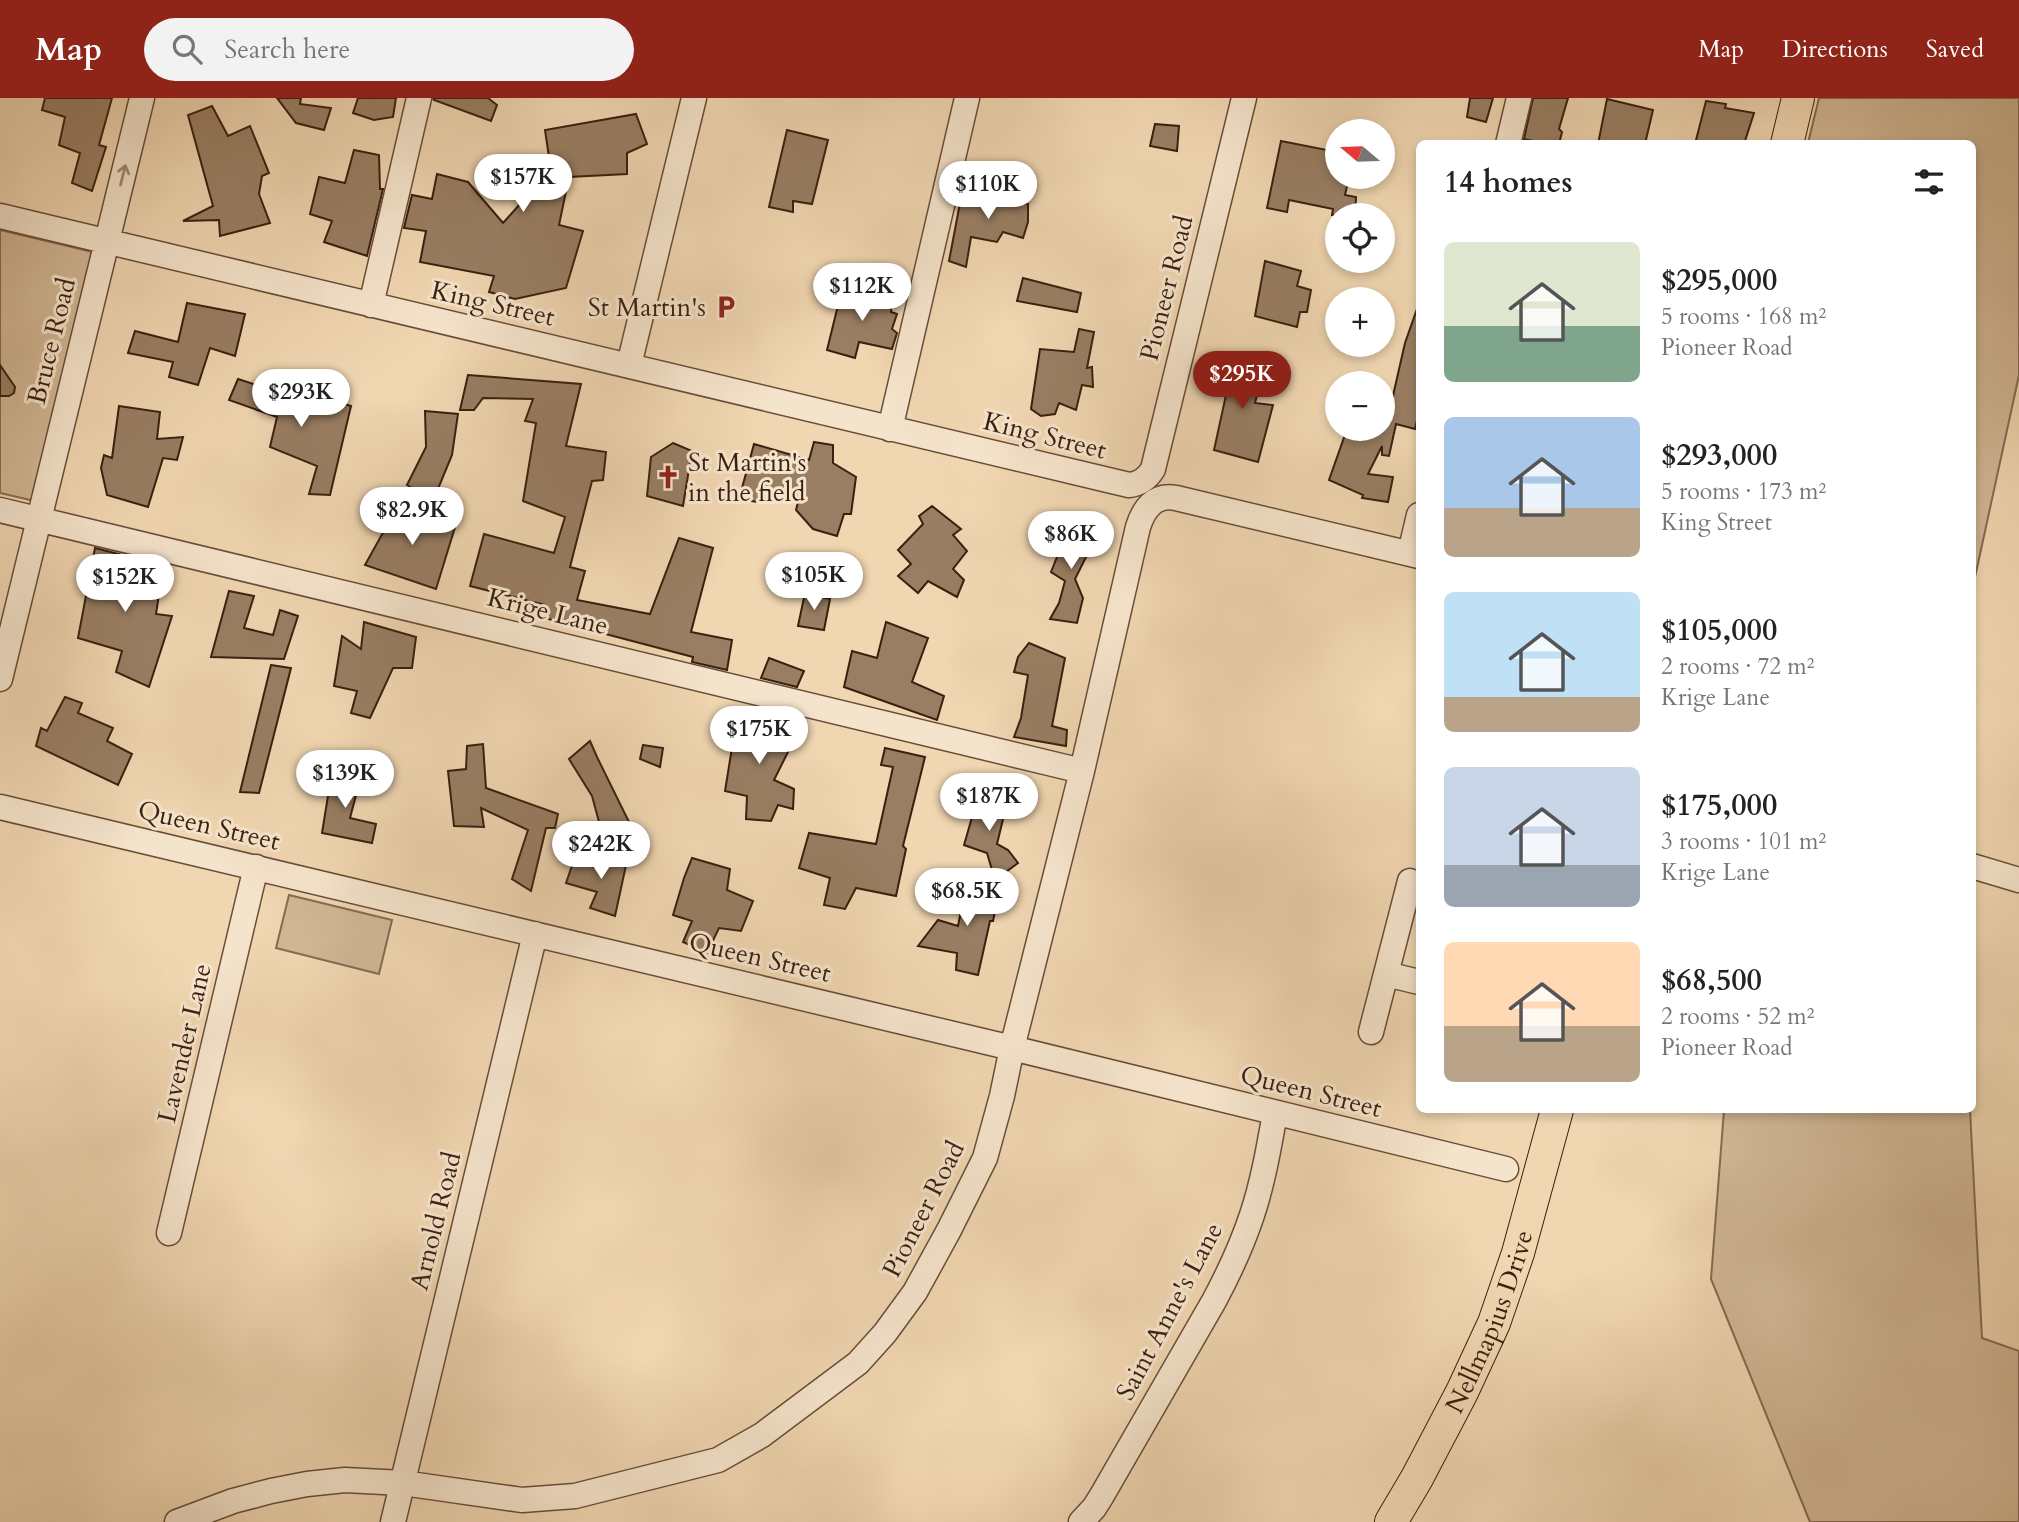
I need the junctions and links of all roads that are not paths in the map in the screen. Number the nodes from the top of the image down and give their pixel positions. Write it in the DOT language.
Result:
graph roads {
  1 [pos="142,98"];
  2 [pos="419,98"];
  3 [pos="694,98"];
  4 [pos="967,98"];
  5 [pos="1244,98"];
  6 [pos="1519,98"];
  7 [pos="1798,98"];
  8 [pos="1509,140"];
  9 [pos="1788,140"];
  10 [pos="0,216"];
  11 [pos="106,241"];
  12 [pos="371,305"];
  13 [pos="629,365"];
  14 [pos="890,429"];
  15 [pos="1136,484"];
  16 [pos="0,510"];
  17 [pos="39,519"];
  18 [pos="1415,555"];
  19 [pos="0,679"];
  20 [pos="1082,771"];
  21 [pos="0,807"];
  22 [pos="256,867"];
  23 [pos="1976,867"];
  24 [pos="2019,880"];
  25 [pos="1410,881"];
  26 [pos="535,934"];
  27 [pos="1386,974"];
  28 [pos="1416,981"];
  29 [pos="1371,1032"];
  30 [pos="1012,1048"];
  31 [pos="1275,1113"];
  32 [pos="1556,1113"];
  33 [pos="1506,1169"];
  34 [pos="169,1233"];
  35 [pos="403,1483"];
  36 [pos="177,1522"];
  37 [pos="393,1522"];
  38 [pos="1081,1522"];
  39 [pos="1391,1522"];
  11 -- 1 [label="street, Bruce Road, one-way"];
  2 -- 12 [label="street"];
  3 -- 13 [label="street"];
  4 -- 14 [label="street"];
  5 -- 15 [label="street, Pioneer Road"];
  6 -- 8 [label="street"];
  7 -- 9 [label="main road"];
  10 -- 11 [label="street, King Street"];
  11 -- 12 [label="street, King Street"];
  11 -- 17 [label="street, Bruce Road"];
  12 -- 13 [label="street, King Street"];
  13 -- 14 [label="street, King Street"];
  14 -- 15 [label="street, King Street"];
  16 -- 17 [label="street, Krige Lane"];
  17 -- 19 [label="street, Bruce Road"];
  17 -- 20 [label="street, Krige Lane"];
  18 -- 20 [label="street, Pioneer Road"];
  20 -- 30 [label="street, Pioneer Road"];
  21 -- 22 [label="street, Queen Street"];
  22 -- 26 [label="street, Queen Street"];
  22 -- 34 [label="street, Lavender Lane"];
  23 -- 24 [label="street"];
  25 -- 27 [label="street"];
  26 -- 30 [label="street, Queen Street"];
  26 -- 35 [label="street, Arnold Road"];
  27 -- 28 [label="street"];
  27 -- 29 [label="street"];
  30 -- 31 [label="street, Queen Street"];
  30 -- 35 [label="street, Pioneer Road"];
  31 -- 33 [label="street, Queen Street"];
  31 -- 38 [label="street, Saint Anne's Lane"];
  32 -- 39 [label="main road, Nellmapius Drive"];
  35 -- 36 [label="street, Pioneer Road"];
  35 -- 37 [label="street, Arnold Road"];
}
